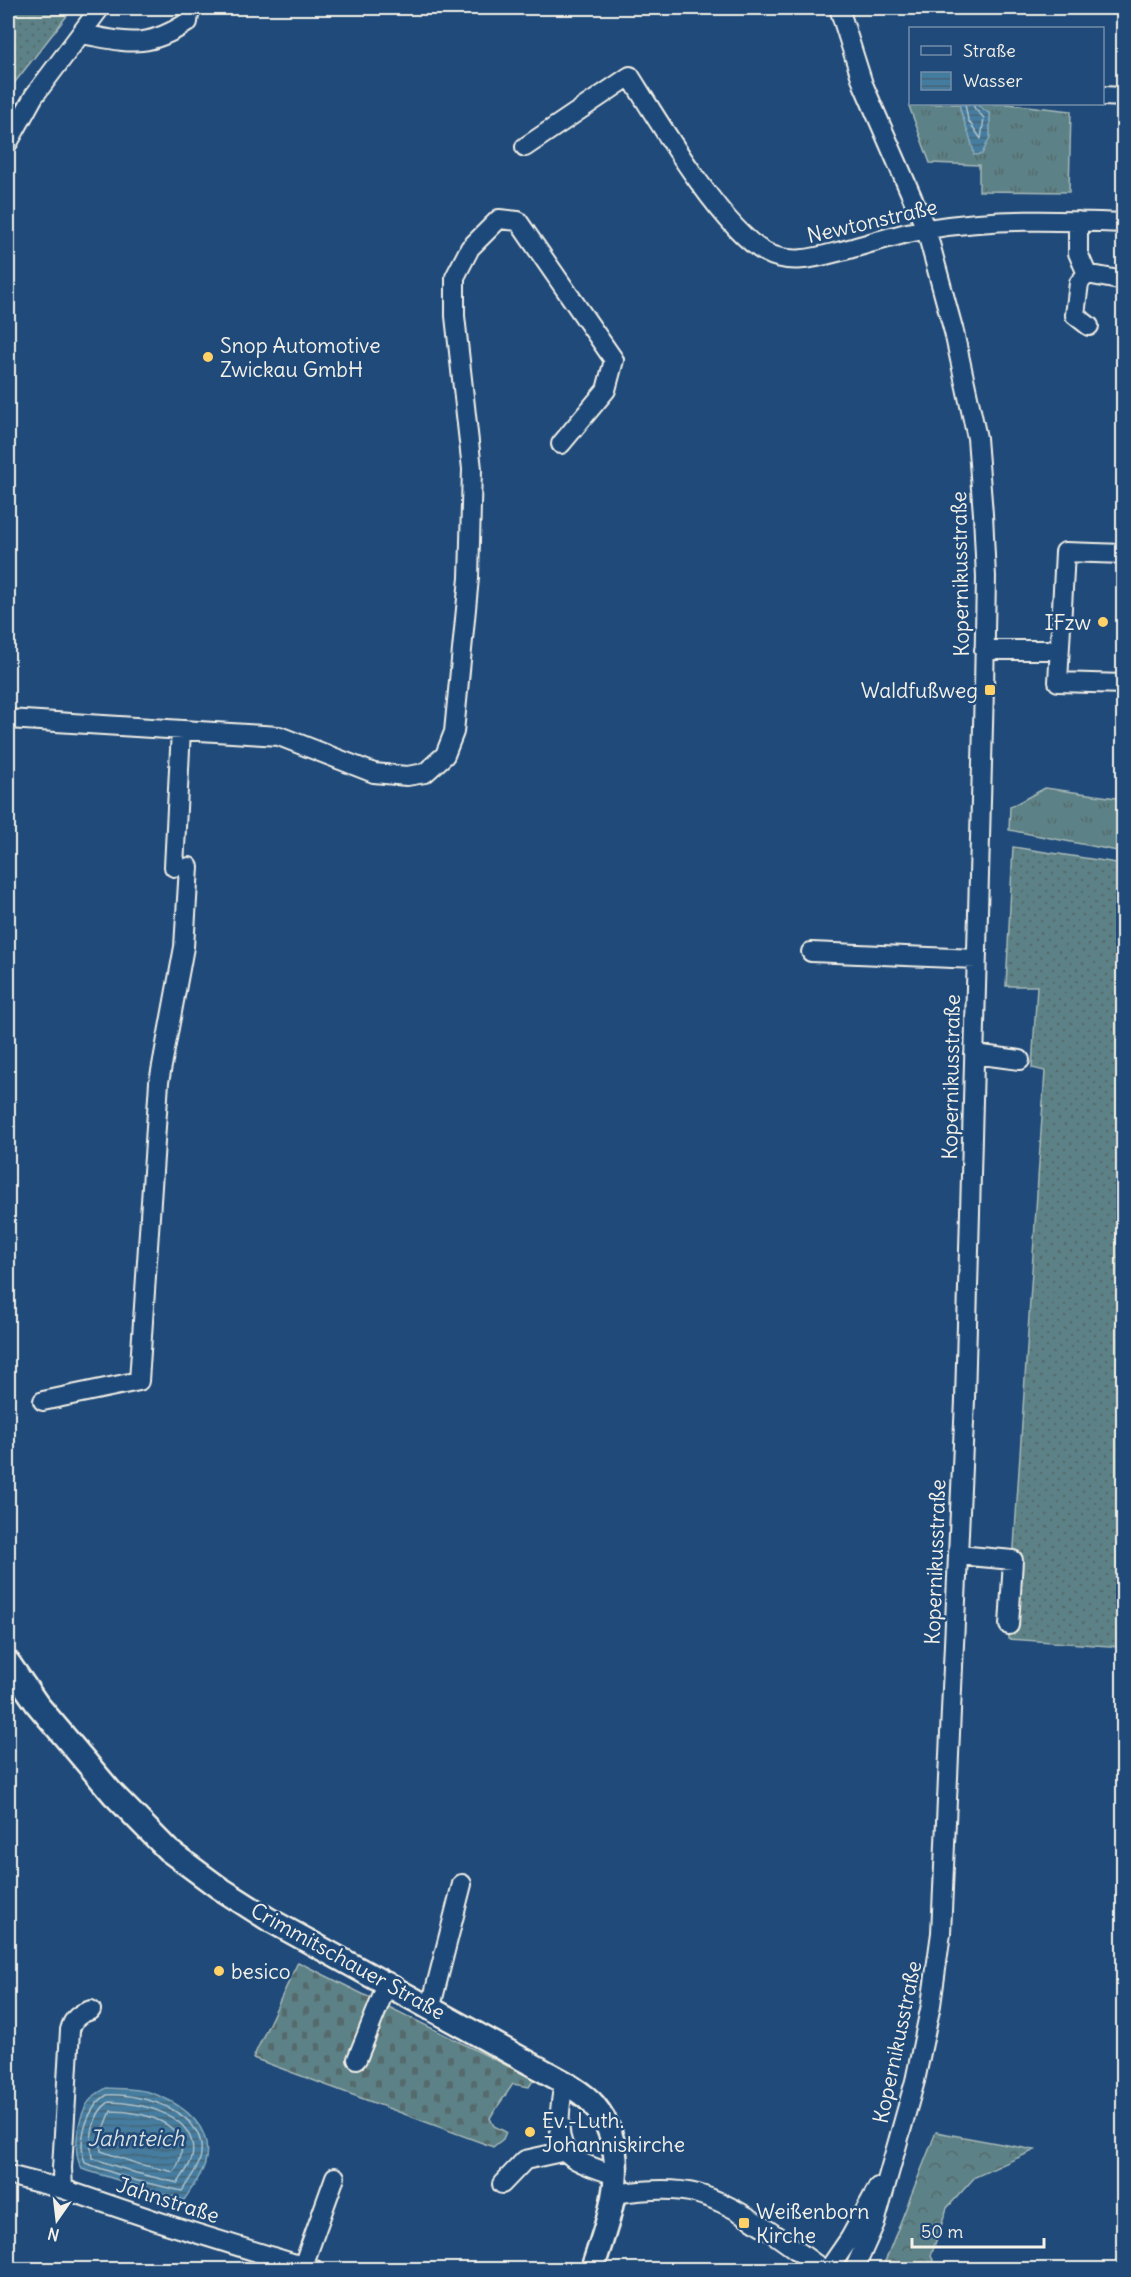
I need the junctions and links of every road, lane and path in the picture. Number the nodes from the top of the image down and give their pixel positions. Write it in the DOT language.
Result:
graph roads {
  1 [pos="100,8"];
  2 [pos="190,8"];
  3 [pos="839,8"];
  4 [pos="81,34"];
  5 [pos="1104,96"];
  6 [pos="1124,97"];
  7 [pos="8,143"];
  8 [pos="525,147"];
  9 [pos="1078,221"];
  10 [pos="1124,223"];
  11 [pos="926,229"];
  12 [pos="1088,274"];
  13 [pos="1124,281"];
  14 [pos="1089,326"];
  15 [pos="561,444"];
  16 [pos="1124,554"];
  17 [pos="984,650"];
  18 [pos="1059,650"];
  19 [pos="1124,684"];
  20 [pos="8,719"];
  21 [pos="181,730"];
  22 [pos="811,952"];
  23 [pos="976,959"];
  24 [pos="974,1054"];
  25 [pos="1020,1060"];
  26 [pos="44,1401"];
  27 [pos="958,1554"];
  28 [pos="1009,1625"];
  29 [pos="8,1662"];
  30 [pos="462,1884"];
  31 [pos="388,1982"];
  32 [pos="431,2006"];
  33 [pos="91,2010"];
  34 [pos="357,2059"];
  35 [pos="564,2082"];
  36 [pos="566,2151"];
  37 [pos="891,2165"];
  38 [pos="8,2175"];
  39 [pos="335,2177"];
  40 [pos="502,2184"];
  41 [pos="616,2185"];
  42 [pos="63,2189"];
  43 [pos="309,2268"];
  44 [pos="592,2270"];
  45 [pos="826,2270"];
  46 [pos="854,2270"];
  1 -- 4 [label="street"];
  2 -- 4 [label="street"];
  3 -- 11 [label="street, Kopernikusstraße"];
  4 -- 7 [label="street"];
  5 -- 6 [label="street"];
  8 -- 11 [label="street, Newtonstraße"];
  9 -- 10 [label="street, Newtonstraße"];
  9 -- 11 [label="street, Newtonstraße"];
  9 -- 12 [label="street"];
  11 -- 17 [label="street, Kopernikusstraße"];
  12 -- 13 [label="street"];
  12 -- 14 [label="street"];
  15 -- 21 [label="street"];
  16 -- 18 [label="street"];
  17 -- 18 [label="street"];
  17 -- 23 [label="street, Kopernikusstraße"];
  18 -- 19 [label="street"];
  20 -- 21 [label="street"];
  21 -- 26 [label="street"];
  22 -- 23 [label="street"];
  23 -- 24 [label="street, Kopernikusstraße"];
  24 -- 25 [label="street"];
  24 -- 27 [label="street, Kopernikusstraße"];
  27 -- 28 [label="street"];
  27 -- 37 [label="street, Kopernikusstraße"];
  29 -- 31 [label="main road, Crimmitschauer Straße"];
  30 -- 32 [label="street"];
  31 -- 32 [label="main road, Crimmitschauer Straße"];
  31 -- 34 [label="street"];
  32 -- 35 [label="main road, Crimmitschauer Straße"];
  33 -- 42 [label="street"];
  35 -- 36 [label="street"];
  35 -- 41 [label="main road, Crimmitschauer Straße"];
  36 -- 40 [label="street"];
  36 -- 41 [label="street"];
  37 -- 45 [label="street, Kopernikusstraße"];
  37 -- 46 [label="street, Kopernikusstraße"];
  38 -- 42 [label="street, Jahnstraße"];
  39 -- 43 [label="street"];
  41 -- 44 [label="main road, Crimmitschauer Straße"];
  41 -- 45 [label="street"];
  42 -- 43 [label="street, Jahnstraße"];
}
